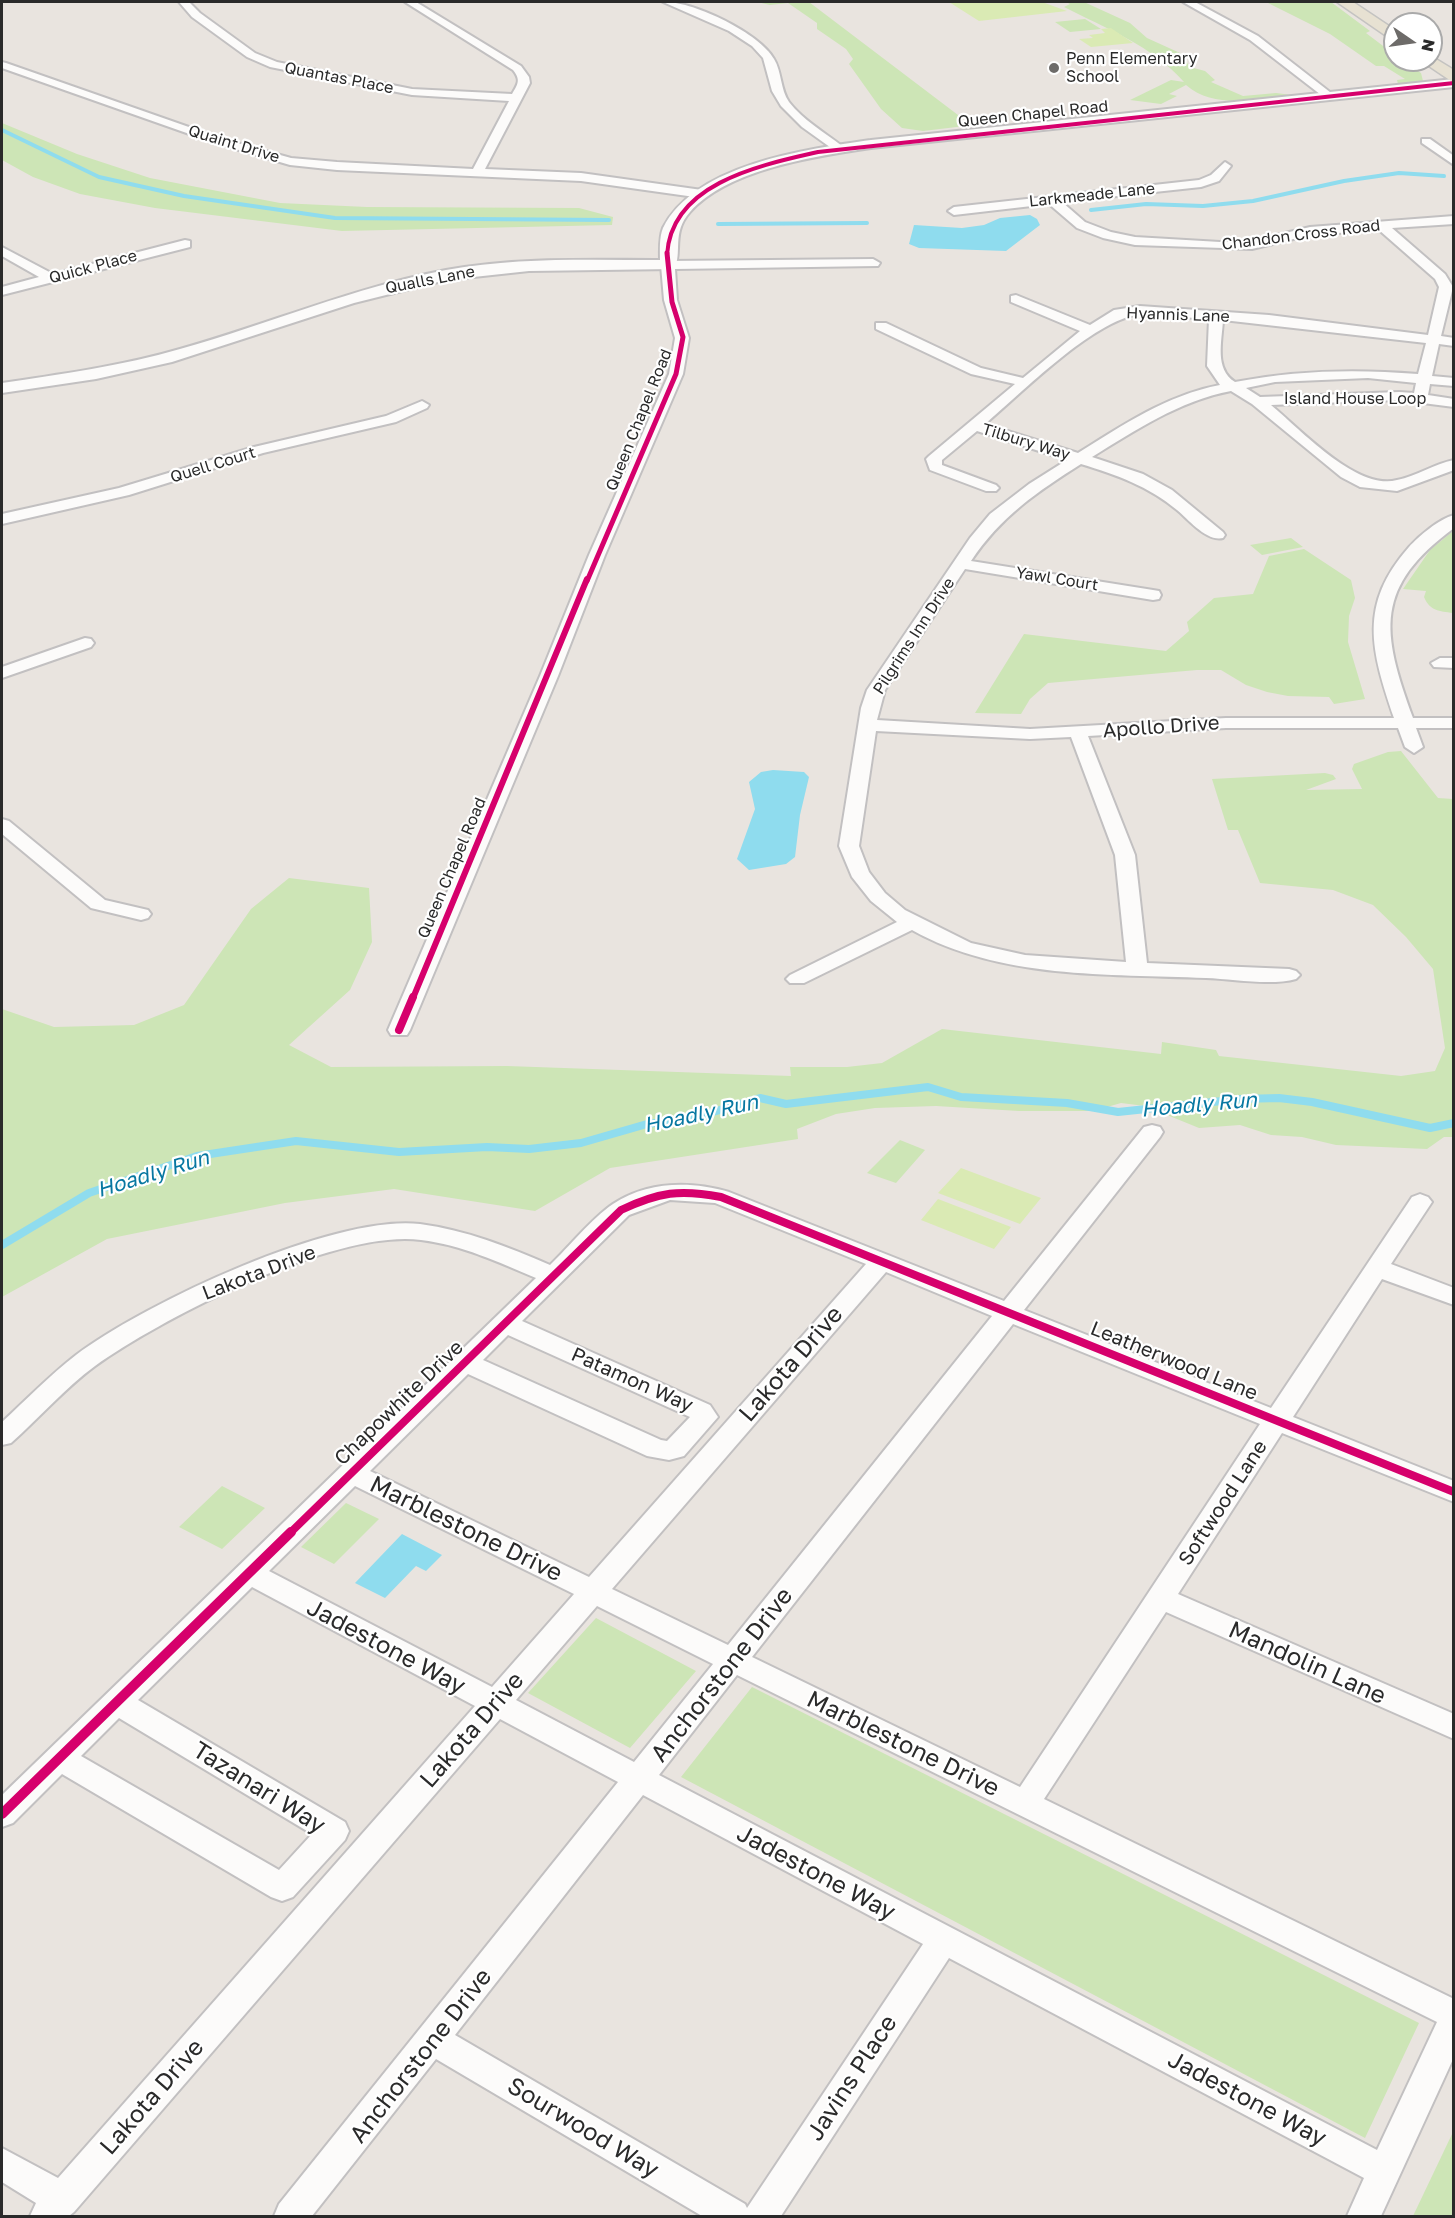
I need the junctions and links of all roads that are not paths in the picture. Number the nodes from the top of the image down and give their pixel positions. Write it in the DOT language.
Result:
graph roads {
  1 [pos="184,2"];
  2 [pos="410,2"];
  3 [pos="668,2"];
  4 [pos="1188,2"];
  5 [pos="1344,2"];
  6 [pos="1364,2"];
  7 [pos="1383,15"];
  8 [pos="1383,29"];
  9 [pos="2,65"];
  10 [pos="1454,83"];
  11 [pos="1329,96"];
  12 [pos="516,98"];
  13 [pos="1426,141"];
  14 [pos="838,148"];
  15 [pos="1454,162"];
  16 [pos="1225,166"];
  17 [pos="477,172"];
  18 [pos="702,194"];
  19 [pos="1052,200"];
  20 [pos="954,211"];
  21 [pos="1454,220"];
  22 [pos="1382,226"];
  23 [pos="185,244"];
  24 [pos="2,251"];
  25 [pos="873,262"];
  26 [pos="668,265"];
  27 [pos="50,279"];
  28 [pos="2,291"];
  29 [pos="1016,299"];
  30 [pos="1216,315"];
  31 [pos="881,326"];
  32 [pos="1090,330"];
  33 [pos="1433,339"];
  34 [pos="1454,342"];
  35 [pos="1425,378"];
  36 [pos="1024,382"];
  37 [pos="1454,382"];
  38 [pos="1229,386"];
  39 [pos="2,388"];
  40 [pos="1420,397"];
  41 [pos="1257,401"];
  42 [pos="1454,403"];
  43 [pos="422,405"];
  44 [pos="973,425"];
  45 [pos="1080,458"];
  46 [pos="1454,464"];
  47 [pos="991,488"];
  48 [pos="2,519"];
  49 [pos="1454,520"];
  50 [pos="1217,535"];
  51 [pos="962,564"];
  52 [pos="1153,595"];
  53 [pos="84,643"];
  54 [pos="2,673"];
  55 [pos="1406,723"];
  56 [pos="1454,723"];
  57 [pos="868,725"];
  58 [pos="1078,733"];
  59 [pos="1414,747"];
  60 [pos="2,825"];
  61 [pos="141,914"];
  62 [pos="912,922"];
  63 [pos="1137,969"];
  64 [pos="1289,975"];
  65 [pos="797,978"];
  66 [pos="399,1030"];
  67 [pos="1152,1132"];
  68 [pos="1420,1202"];
  69 [pos="882,1261"];
  70 [pos="1377,1268"];
  71 [pos="553,1276"];
  72 [pos="1454,1297"];
  73 [pos="1010,1312"];
  74 [pos="505,1323"];
  75 [pos="465,1362"];
  76 [pos="1277,1420"];
  77 [pos="2,1436"];
  78 [pos="352,1473"];
  79 [pos="1454,1492"];
  80 [pos="249,1573"];
  81 [pos="593,1592"];
  82 [pos="1160,1598"];
  83 [pos="733,1661"];
  84 [pos="117,1702"];
  85 [pos="494,1705"];
  86 [pos="1454,1727"];
  87 [pos="59,1758"];
  88 [pos="639,1780"];
  89 [pos="1025,1804"];
  90 [pos="2,1814"];
  91 [pos="943,1940"];
  92 [pos="1454,2015"];
  93 [pos="1454,2020"];
  94 [pos="433,2040"];
  95 [pos="2,2164"];
  96 [pos="1384,2171"];
  97 [pos="55,2208"];
  98 [pos="291,2217"];
  99 [pos="733,2217"];
  100 [pos="761,2217"];
  101 [pos="1364,2217"];
  1 -- 12 [label="street, Quantas Place"];
  2 -- 12 [label="street"];
  3 -- 14 [label="street"];
  4 -- 11 [label="street"];
  5 -- 8 [label="main road"];
  6 -- 7 [label="main road"];
  9 -- 17 [label="street, Quaint Drive"];
  10 -- 11 [label="street, Queen Chapel Road"];
  11 -- 14 [label="street, Queen Chapel Road"];
  12 -- 17 [label="street"];
  13 -- 15 [label="street"];
  14 -- 18 [label="street, Queen Chapel Road"];
  16 -- 19 [label="street, Larkmeade Lane"];
  17 -- 18 [label="street, Quaint Drive"];
  18 -- 26 [label="street, Queen Chapel Road"];
  19 -- 20 [label="street, Larkmeade Lane"];
  19 -- 22 [label="street, Chandon Cross Road"];
  21 -- 22 [label="street, Chandon Cross Road"];
  22 -- 33 [label="street"];
  23 -- 27 [label="street, Quick Place"];
  24 -- 27 [label="street"];
  25 -- 26 [label="street, Qualls Lane"];
  26 -- 39 [label="street, Qualls Lane"];
  26 -- 66 [label="street, Queen Chapel Road"];
  27 -- 28 [label="street, Quick Place"];
  29 -- 32 [label="street"];
  30 -- 32 [label="street, Hyannis Lane"];
  30 -- 33 [label="street, Hyannis Lane"];
  30 -- 38 [label="street"];
  31 -- 36 [label="street"];
  32 -- 36 [label="street, Hyannis Lane"];
  33 -- 34 [label="street, Hyannis Lane"];
  33 -- 35 [label="street"];
  35 -- 37 [label="street, Pilgrims Inn Drive"];
  35 -- 38 [label="street, Pilgrims Inn Drive"];
  35 -- 40 [label="street"];
  36 -- 44 [label="street, Hyannis Lane"];
  38 -- 41 [label="street, Island House Loop"];
  38 -- 45 [label="street, Pilgrims Inn Drive"];
  40 -- 41 [label="street, Island House Loop"];
  40 -- 42 [label="street, Island House Loop"];
  41 -- 46 [label="street, Island House Loop"];
  43 -- 48 [label="street, Quell Court"];
  44 -- 45 [label="street, Tilbury Way"];
  44 -- 47 [label="street, Hyannis Lane"];
  45 -- 50 [label="street, Tilbury Way"];
  45 -- 51 [label="street, Pilgrims Inn Drive"];
  49 -- 55 [label="street"];
  51 -- 52 [label="street, Yawl Court"];
  51 -- 57 [label="street, Pilgrims Inn Drive"];
  53 -- 54 [label="street"];
  55 -- 56 [label="street, Apollo Drive"];
  55 -- 58 [label="street, Apollo Drive"];
  55 -- 59 [label="street"];
  57 -- 58 [label="street, Apollo Drive"];
  57 -- 62 [label="street, Pilgrims Inn Drive"];
  58 -- 63 [label="street"];
  60 -- 61 [label="street"];
  62 -- 63 [label="street, Pilgrims Inn Drive"];
  62 -- 65 [label="street"];
  63 -- 64 [label="street, Pilgrims Inn Drive"];
  67 -- 73 [label="street, Anchorstone Drive"];
  68 -- 70 [label="street, Softwood Lane"];
  69 -- 71 [label="street, Chapowhite Drive"];
  69 -- 73 [label="street, Leatherwood Lane"];
  69 -- 81 [label="street, Lakota Drive"];
  70 -- 72 [label="street"];
  70 -- 76 [label="street, Softwood Lane"];
  71 -- 74 [label="street, Chapowhite Drive"];
  71 -- 77 [label="street, Lakota Drive"];
  73 -- 76 [label="street, Leatherwood Lane"];
  73 -- 83 [label="street, Anchorstone Drive"];
  74 -- 75 [label="street, Chapowhite Drive"];
  74 -- 75 [label="street, Patamon Way"];
  75 -- 78 [label="street, Chapowhite Drive"];
  76 -- 79 [label="street, Leatherwood Lane"];
  76 -- 82 [label="street, Softwood Lane"];
  78 -- 80 [label="street, Chapowhite Drive"];
  78 -- 81 [label="street, Marblestone Drive"];
  80 -- 84 [label="street, Chapowhite Drive"];
  80 -- 85 [label="street, Jadestone Way"];
  81 -- 83 [label="street, Marblestone Drive"];
  81 -- 85 [label="street, Lakota Drive"];
  82 -- 86 [label="street, Mandolin Lane"];
  82 -- 89 [label="street, Softwood Lane"];
  83 -- 88 [label="street, Anchorstone Drive"];
  83 -- 89 [label="street, Marblestone Drive"];
  84 -- 87 [label="street, Chapowhite Drive"];
  84 -- 87 [label="street, Tazanari Way"];
  85 -- 88 [label="street, Jadestone Way"];
  85 -- 97 [label="street, Lakota Drive"];
  87 -- 90 [label="street, Chapowhite Drive"];
  88 -- 91 [label="street, Jadestone Way"];
  88 -- 94 [label="street, Anchorstone Drive"];
  89 -- 92 [label="street, Marblestone Drive"];
  91 -- 96 [label="street, Jadestone Way"];
  91 -- 100 [label="street, Javins Place"];
  93 -- 96 [label="street"];
  94 -- 98 [label="street, Anchorstone Drive"];
  94 -- 99 [label="street, Sourwood Way"];
  95 -- 97 [label="street, Lakota Drive"];
  96 -- 101 [label="street"];
}
